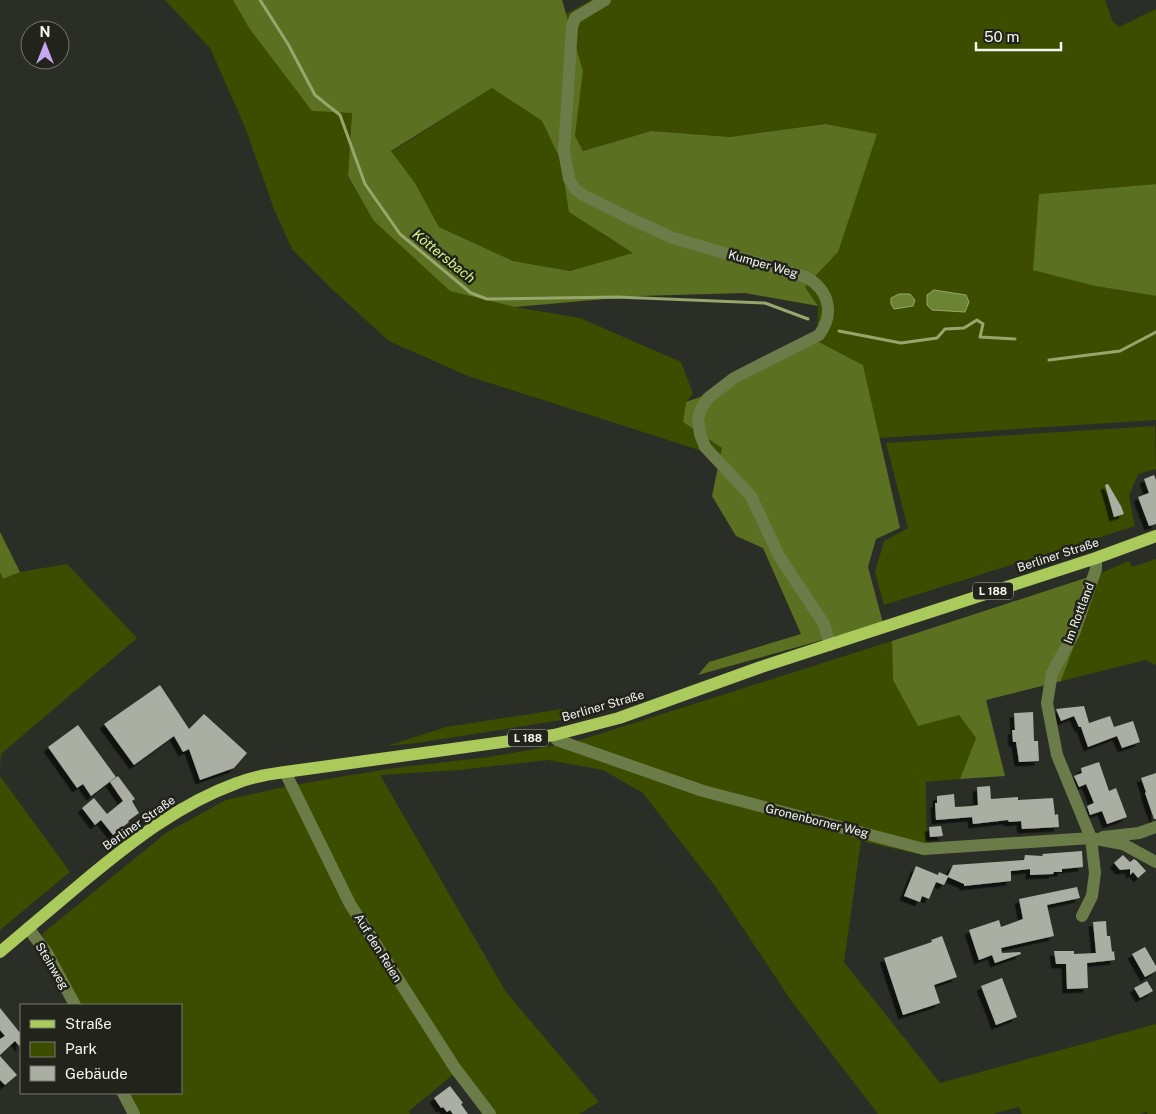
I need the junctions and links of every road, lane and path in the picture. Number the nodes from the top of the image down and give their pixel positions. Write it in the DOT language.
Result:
graph roads {
  1 [pos="605,0"];
  2 [pos="1156,536"];
  3 [pos="1096,558"];
  4 [pos="830,644"];
  5 [pos="554,735"];
  6 [pos="285,772"];
  7 [pos="1156,827"];
  8 [pos="1091,838"];
  9 [pos="1156,862"];
  10 [pos="1082,916"];
  11 [pos="28,928"];
  12 [pos="0,952"];
  13 [pos="74,1004"];
  14 [pos="124,1094"];
  15 [pos="134,1114"];
  16 [pos="490,1114"];
  1 -- 4 [label="street, Kumper Weg"];
  2 -- 3 [label="main road, Berliner Straße / L 188"];
  3 -- 4 [label="main road, Berliner Straße / L 188"];
  3 -- 8 [label="street, Im Rottland"];
  4 -- 5 [label="main road, Berliner Straße / L 188"];
  5 -- 6 [label="main road, Berliner Straße / L 188"];
  5 -- 8 [label="street, Gronenborner Weg"];
  6 -- 11 [label="main road, Berliner Straße / L 188"];
  6 -- 16 [label="street, Auf den Reien"];
  7 -- 8 [label="street, Gronenborner Weg"];
  8 -- 9 [label="street, Gronenborner Weg"];
  8 -- 10 [label="street"];
  11 -- 12 [label="main road, Berliner Straße / L 188"];
  11 -- 13 [label="street, Steinweg"];
  14 -- 15 [label="street"];
}
